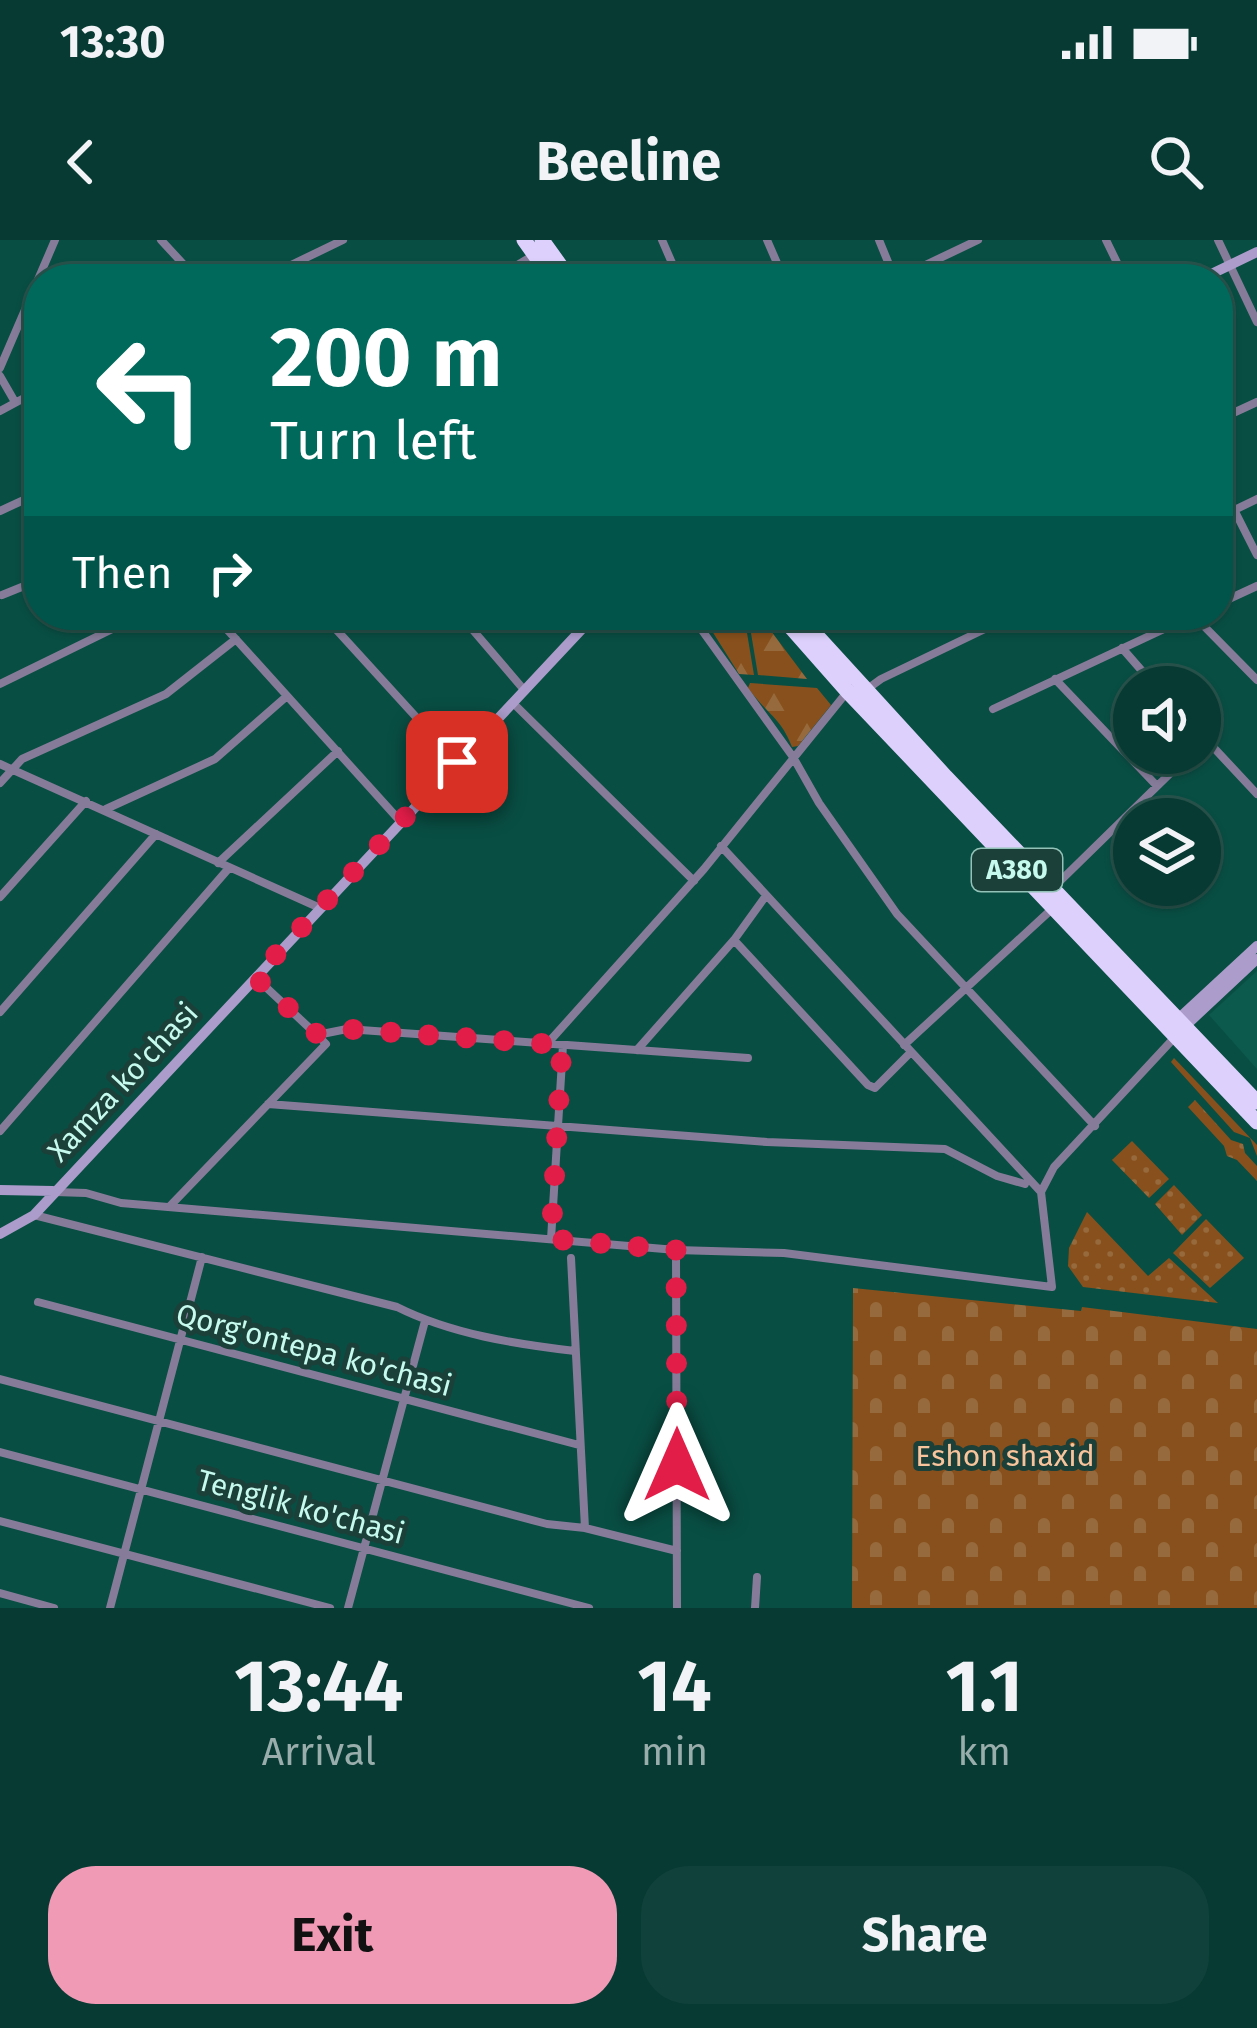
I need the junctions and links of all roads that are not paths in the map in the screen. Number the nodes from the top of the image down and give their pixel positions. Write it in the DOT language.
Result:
graph roads {
  1 [pos="160,240"];
  2 [pos="343,240"];
  3 [pos="524,240"];
  4 [pos="978,240"];
  5 [pos="538,247"];
  6 [pos="182,264"];
  7 [pos="293,264"];
  8 [pos="928,264"];
  9 [pos="1233,273"];
  10 [pos="24,314"];
  11 [pos="1257,322"];
  12 [pos="0,372"];
  13 [pos="24,398"];
  14 [pos="15,402"];
  15 [pos="0,411"];
  16 [pos="1233,514"];
  17 [pos="1257,555"];
  18 [pos="110,630"];
  19 [pos="228,630"];
  20 [pos="337,630"];
  21 [pos="473,630"];
  22 [pos="579,630"];
  23 [pos="702,630"];
  24 [pos="795,630"];
  25 [pos="809,630"];
  26 [pos="983,630"];
  27 [pos="1162,630"];
  28 [pos="1209,630"];
  29 [pos="236,639"];
  30 [pos="1122,649"];
  31 [pos="1137,666"];
  32 [pos="1055,680"];
  33 [pos="1257,680"];
  34 [pos="0,684"];
  35 [pos="525,691"];
  36 [pos="856,691"];
  37 [pos="287,695"];
  38 [pos="513,703"];
  39 [pos="993,709"];
  40 [pos="338,752"];
  41 [pos="793,757"];
  42 [pos="1221,758"];
  43 [pos="457,762"];
  44 [pos="0,764"];
  45 [pos="13,769"];
  46 [pos="1169,774"];
  47 [pos="0,783"];
  48 [pos="1157,786"];
  49 [pos="1257,794"];
  50 [pos="86,801"];
  51 [pos="105,810"];
  52 [pos="400,822"];
  53 [pos="156,833"];
  54 [pos="722,846"];
  55 [pos="218,863"];
  56 [pos="229,868"];
  57 [pos="694,880"];
  58 [pos="1053,888"];
  59 [pos="0,897"];
  60 [pos="766,897"];
  61 [pos="320,908"];
  62 [pos="1053,908"];
  63 [pos="734,940"];
  64 [pos="1257,946"];
  65 [pos="1257,959"];
  66 [pos="255,977"];
  67 [pos="965,988"];
  68 [pos="0,1012"];
  69 [pos="1177,1027"];
  70 [pos="317,1034"];
  71 [pos="547,1043"];
  72 [pos="562,1045"];
  73 [pos="908,1048"];
  74 [pos="638,1050"];
  75 [pos="748,1058"];
  76 [pos="1257,1102"];
  77 [pos="268,1104"];
  78 [pos="1257,1122"];
  79 [pos="1095,1126"];
  80 [pos="558,1128"];
  81 [pos="0,1131"];
  82 [pos="1030,1185"];
  83 [pos="0,1190"];
  84 [pos="53,1192"];
  85 [pos="1041,1192"];
  86 [pos="169,1207"];
  87 [pos="34,1216"];
  88 [pos="0,1234"];
  89 [pos="551,1239"];
  90 [pos="676,1250"];
  91 [pos="202,1257"];
  92 [pos="572,1258"];
  93 [pos="38,1302"];
  94 [pos="424,1321"];
  95 [pos="180,1341"];
  96 [pos="575,1351"];
  97 [pos="0,1379"];
  98 [pos="404,1398"];
  99 [pos="158,1422"];
  100 [pos="579,1445"];
  101 [pos="0,1452"];
  102 [pos="381,1481"];
  103 [pos="141,1490"];
  104 [pos="0,1521"];
  105 [pos="585,1528"];
  106 [pos="363,1547"];
  107 [pos="677,1551"];
  108 [pos="124,1552"];
  109 [pos="757,1576"];
  110 [pos="0,1593"];
  111 [pos="54,1608"];
  112 [pos="110,1608"];
  113 [pos="330,1608"];
  114 [pos="348,1608"];
  115 [pos="590,1608"];
  116 [pos="677,1608"];
  117 [pos="755,1608"];
  1 -- 6 [label="street"];
  2 -- 7 [label="street"];
  3 -- 5 [label="highway"];
  4 -- 8 [label="street"];
  9 -- 11 [label="street"];
  10 -- 12 [label="street"];
  12 -- 14 [label="street"];
  13 -- 14 [label="street"];
  14 -- 15 [label="street"];
  16 -- 17 [label="street"];
  18 -- 34 [label="street"];
  19 -- 29 [label="street"];
  20 -- 43 [label="street"];
  21 -- 35 [label="street"];
  22 -- 35 [label="street, Xamza ko'chasi"];
  23 -- 41 [label="street"];
  24 -- 36 [label="highway, A380"];
  25 -- 36 [label="highway, A380"];
  26 -- 36 [label="street"];
  27 -- 30 [label="street"];
  28 -- 33 [label="street"];
  29 -- 37 [label="street"];
  29 -- 45 [label="street"];
  30 -- 31 [label="street"];
  30 -- 32 [label="street"];
  32 -- 39 [label="street"];
  32 -- 48 [label="street"];
  35 -- 38 [label="street, Xamza ko'chasi"];
  36 -- 41 [label="street"];
  36 -- 58 [label="highway, A380"];
  36 -- 62 [label="highway, A380"];
  37 -- 40 [label="street"];
  37 -- 51 [label="street"];
  38 -- 43 [label="street, Xamza ko'chasi"];
  38 -- 57 [label="street"];
  40 -- 52 [label="street"];
  40 -- 55 [label="street"];
  41 -- 54 [label="street"];
  41 -- 67 [label="street"];
  42 -- 49 [label="street"];
  43 -- 52 [label="street, Xamza ko'chasi"];
  44 -- 45 [label="street"];
  45 -- 47 [label="street"];
  45 -- 50 [label="street"];
  46 -- 48 [label="street"];
  48 -- 58 [label="street"];
  50 -- 51 [label="street"];
  50 -- 59 [label="street"];
  51 -- 53 [label="street"];
  52 -- 61 [label="street, Xamza ko'chasi"];
  53 -- 55 [label="street"];
  53 -- 68 [label="street"];
  54 -- 57 [label="street"];
  54 -- 60 [label="street"];
  55 -- 56 [label="street"];
  56 -- 61 [label="street"];
  56 -- 81 [label="street"];
  57 -- 71 [label="street"];
  58 -- 69 [label="highway, A380"];
  60 -- 63 [label="street"];
  60 -- 73 [label="street"];
  61 -- 66 [label="street, Xamza ko'chasi"];
  62 -- 67 [label="street"];
  62 -- 69 [label="highway, A380"];
  63 -- 73 [label="street"];
  63 -- 74 [label="street"];
  64 -- 69 [label="street"];
  65 -- 69 [label="street"];
  66 -- 70 [label="street"];
  66 -- 84 [label="street, Xamza ko'chasi"];
  67 -- 73 [label="street"];
  67 -- 79 [label="street"];
  69 -- 76 [label="highway, A380"];
  69 -- 78 [label="highway, A380"];
  69 -- 79 [label="street"];
  70 -- 71 [label="street"];
  70 -- 77 [label="street"];
  71 -- 72 [label="street"];
  72 -- 74 [label="street"];
  72 -- 80 [label="street"];
  73 -- 82 [label="street"];
  74 -- 75 [label="street"];
  77 -- 80 [label="street"];
  77 -- 86 [label="street"];
  79 -- 85 [label="street"];
  80 -- 82 [label="street"];
  80 -- 89 [label="street"];
  82 -- 85 [label="street"];
  83 -- 84 [label="street"];
  84 -- 86 [label="street"];
  84 -- 87 [label="street, Xamza ko'chasi"];
  85 -- 90 [label="street"];
  86 -- 89 [label="street"];
  87 -- 88 [label="street"];
  87 -- 91 [label="street"];
  89 -- 90 [label="street"];
  90 -- 107 [label="street"];
  91 -- 94 [label="street"];
  91 -- 95 [label="street"];
  92 -- 96 [label="street"];
  93 -- 95 [label="street, Qorg'ontepa ko'chasi"];
  94 -- 96 [label="street"];
  94 -- 98 [label="street"];
  95 -- 98 [label="street, Qorg'ontepa ko'chasi"];
  95 -- 99 [label="street"];
  96 -- 100 [label="street"];
  97 -- 99 [label="street"];
  98 -- 100 [label="street, Qorg'ontepa ko'chasi"];
  98 -- 102 [label="street"];
  99 -- 102 [label="street"];
  99 -- 103 [label="street"];
  100 -- 105 [label="street"];
  101 -- 103 [label="street, Tenglik ko'chasi"];
  102 -- 105 [label="street"];
  102 -- 106 [label="street"];
  103 -- 106 [label="street, Tenglik ko'chasi"];
  103 -- 108 [label="street"];
  104 -- 108 [label="street"];
  105 -- 107 [label="street"];
  106 -- 114 [label="street"];
  106 -- 115 [label="street, Tenglik ko'chasi"];
  107 -- 116 [label="street"];
  108 -- 112 [label="street"];
  108 -- 113 [label="street"];
  109 -- 117 [label="street"];
  110 -- 111 [label="street"];
}
